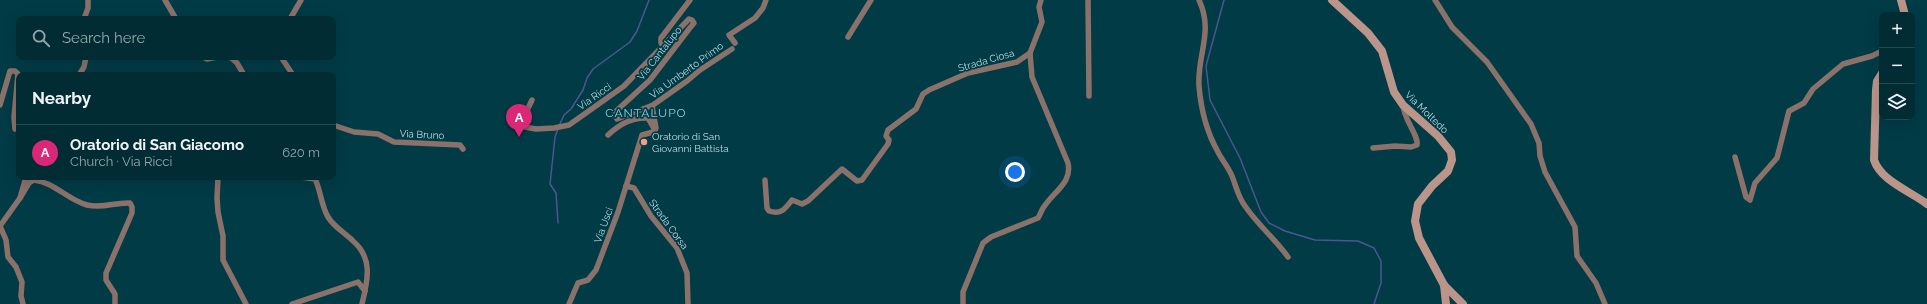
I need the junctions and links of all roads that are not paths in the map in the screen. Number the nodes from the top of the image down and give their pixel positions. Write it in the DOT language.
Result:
graph roads {
  1 [pos="88,0"];
  2 [pos="165,0"];
  3 [pos="301,0"];
  4 [pos="690,0"];
  5 [pos="766,0"];
  6 [pos="871,0"];
  7 [pos="1041,0"];
  8 [pos="1088,0"];
  9 [pos="1198,0"];
  10 [pos="1332,0"];
  11 [pos="1435,0"];
  12 [pos="1901,0"];
  13 [pos="1904,12"];
  14 [pos="85,16"];
  15 [pos="174,16"];
  16 [pos="292,16"];
  17 [pos="848,37"];
  18 [pos="664,44"];
  19 [pos="1879,52"];
  20 [pos="1030,53"];
  21 [pos="85,60"];
  22 [pos="234,60"];
  23 [pos="283,60"];
  24 [pos="16,72"];
  25 [pos="81,72"];
  26 [pos="242,72"];
  27 [pos="291,72"];
  28 [pos="1879,78"];
  29 [pos="16,96"];
  30 [pos="1089,96"];
  31 [pos="532,100"];
  32 [pos="0,105"];
  33 [pos="1403,105"];
  34 [pos="652,106"];
  35 [pos="336,126"];
  36 [pos="14,129"];
  37 [pos="654,130"];
  38 [pos="608,135"];
  39 [pos="1373,148"];
  40 [pos="463,149"];
  41 [pos="1735,157"];
  42 [pos="25,180"];
  43 [pos="217,180"];
  44 [pos="316,180"];
  45 [pos="765,180"];
  46 [pos="626,186"];
  47 [pos="20,198"];
  48 [pos="1927,204"];
  49 [pos="0,226"];
  50 [pos="1288,257"];
  51 [pos="1444,285"];
  52 [pos="366,292"];
  53 [pos="961,302"];
  54 [pos="1458,303"];
  55 [pos="23,304"];
  56 [pos="115,304"];
  57 [pos="246,304"];
  58 [pos="292,304"];
  59 [pos="362,304"];
  60 [pos="569,304"];
  61 [pos="688,304"];
  62 [pos="1446,304"];
  63 [pos="1605,304"];
  1 -- 14 [label="street"];
  2 -- 15 [label="street"];
  3 -- 16 [label="street"];
  4 -- 18 [label="street, Via Cantalupo"];
  5 -- 34 [label="street, Via Umberto Primo"];
  6 -- 17 [label="street"];
  7 -- 20 [label="street, Strada Ciosa"];
  8 -- 30 [label="street"];
  9 -- 50 [label="street"];
  10 -- 33 [label="street, Via Moltedo"];
  11 -- 63 [label="street"];
  12 -- 13 [label="street"];
  18 -- 31 [label="street, Via Ricci"];
  18 -- 34 [label="street, Via Cantalupo"];
  19 -- 41 [label="street"];
  20 -- 45 [label="street, Strada Ciosa"];
  20 -- 53 [label="street, Strada Ciosa"];
  21 -- 25 [label="street"];
  22 -- 26 [label="street"];
  23 -- 27 [label="street"];
  24 -- 32 [label="street"];
  28 -- 48 [label="street"];
  29 -- 36 [label="street"];
  33 -- 39 [label="street"];
  33 -- 51 [label="street, Via Moltedo"];
  34 -- 37 [label="street"];
  35 -- 40 [label="street, Via Bruno"];
  37 -- 38 [label="street"];
  37 -- 46 [label="street, Via Usci"];
  42 -- 47 [label="street"];
  43 -- 57 [label="street"];
  44 -- 52 [label="street"];
  46 -- 60 [label="street, Via Usci"];
  46 -- 61 [label="street, Strada Corsa"];
  47 -- 49 [label="street"];
  47 -- 56 [label="street"];
  49 -- 55 [label="street"];
  51 -- 54 [label="street, Via Moltedo"];
  51 -- 62 [label="street"];
  52 -- 58 [label="street"];
  52 -- 59 [label="street"];
}
